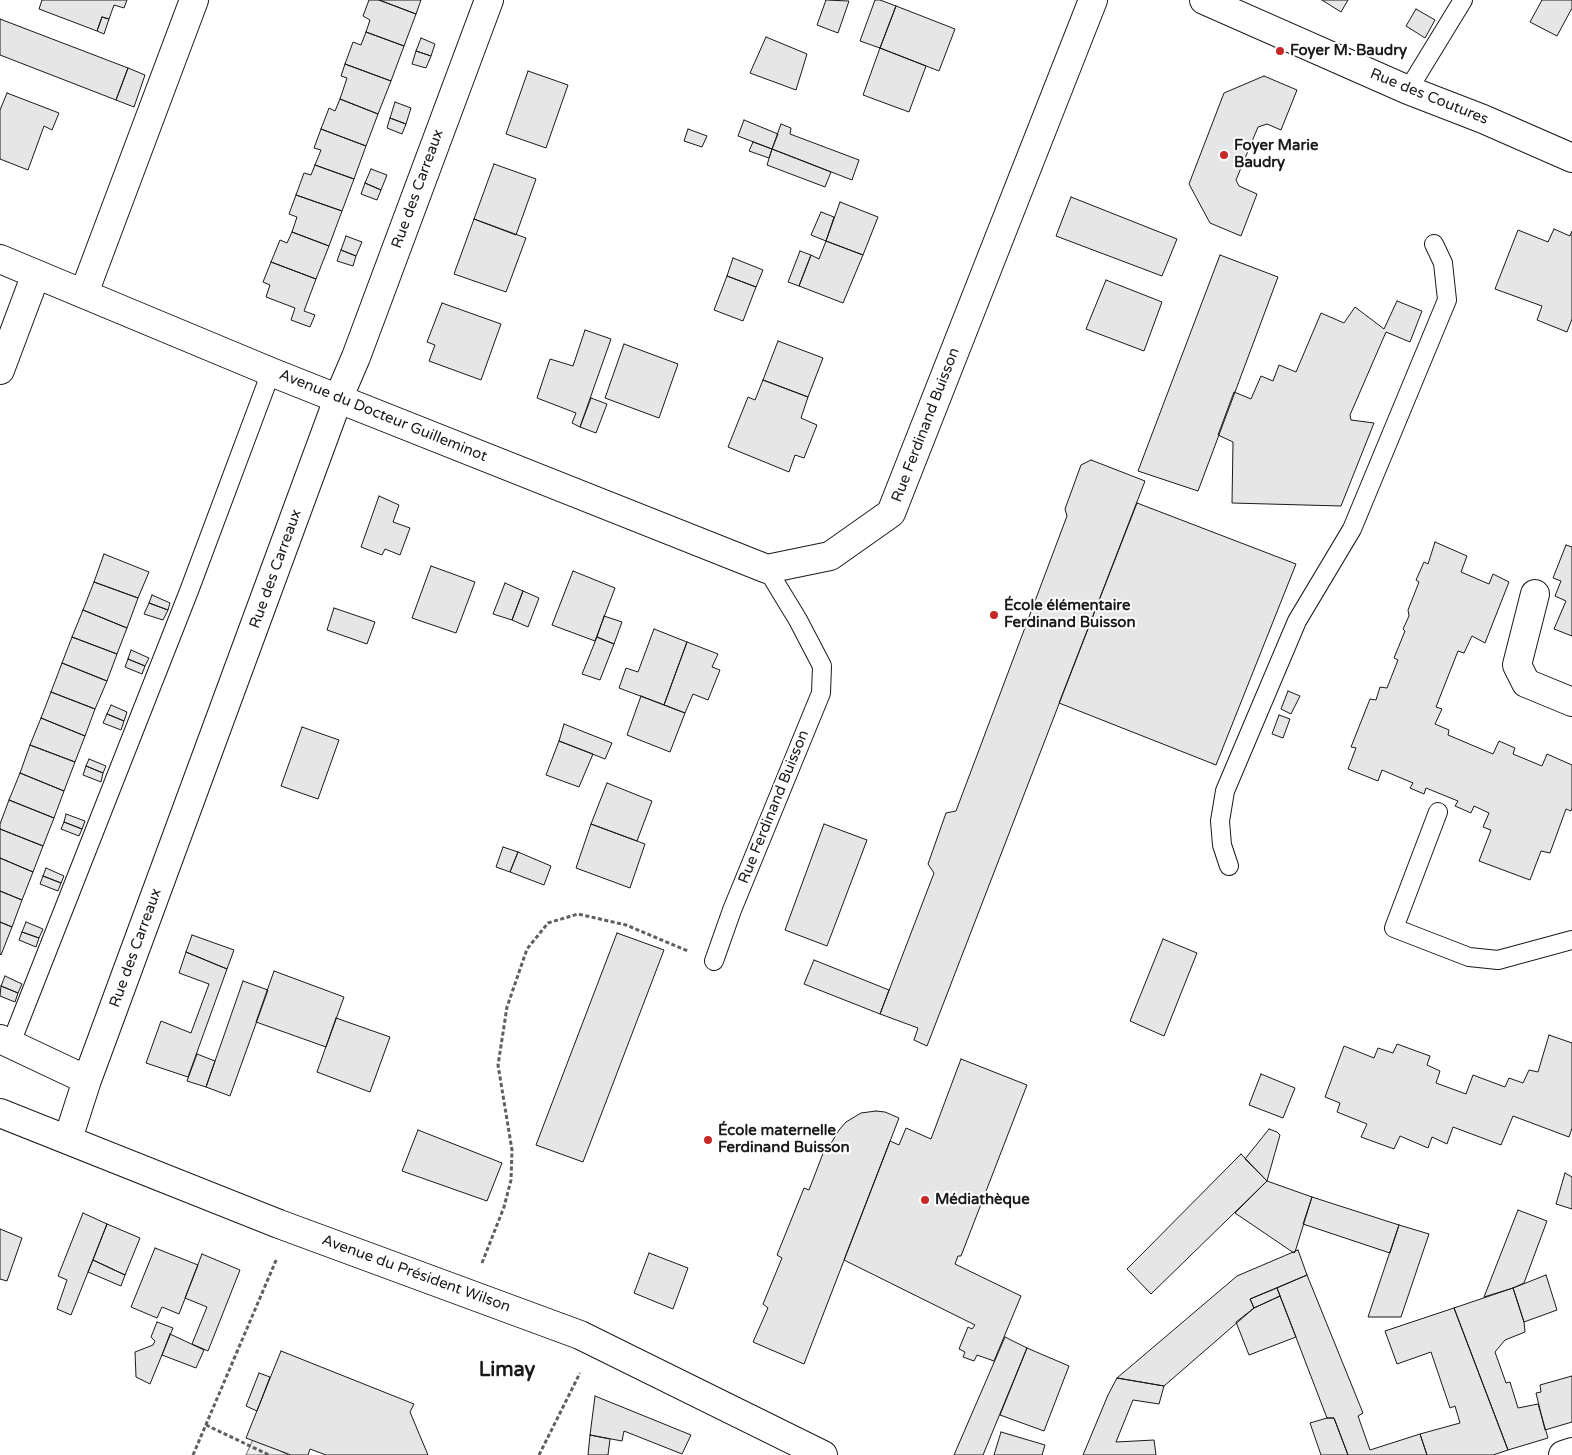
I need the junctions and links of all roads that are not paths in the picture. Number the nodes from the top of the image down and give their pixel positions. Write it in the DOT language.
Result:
graph roads {
  1 [pos="194,0"];
  2 [pos="489,0"];
  3 [pos="1093,0"];
  4 [pos="1204,0"];
  5 [pos="1463,0"];
  6 [pos="1408,90"];
  7 [pos="1572,158"];
  8 [pos="1434,244"];
  9 [pos="0,259"];
  10 [pos="36,274"];
  11 [pos="84,293"];
  12 [pos="0,370"];
  13 [pos="271,372"];
  14 [pos="338,399"];
  15 [pos="767,570"];
  16 [pos="1535,594"];
  17 [pos="1572,702"];
  18 [pos="1438,812"];
  19 [pos="1229,866"];
  20 [pos="1572,940"];
  21 [pos="714,960"];
  22 [pos="5,1041"];
  23 [pos="87,1080"];
  24 [pos="0,1113"];
  25 [pos="68,1139"];
  26 [pos="1572,1452"];
  27 [pos="822,1455"];
  28 [pos="1563,1455"];
  1 -- 11 [label="street"];
  2 -- 14 [label="street, Rue des Carreaux"];
  3 -- 15 [label="street, Rue Ferdinand Buisson"];
  4 -- 6 [label="street, Rue des Coutures"];
  5 -- 6 [label="lane"];
  6 -- 7 [label="street, Rue des Coutures"];
  8 -- 19 [label="lane"];
  9 -- 10 [label="street, Avenue du Docteur Guilleminot"];
  10 -- 11 [label="street, Avenue du Docteur Guilleminot"];
  10 -- 12 [label="street"];
  11 -- 13 [label="street, Avenue du Docteur Guilleminot"];
  13 -- 14 [label="street, Avenue du Docteur Guilleminot"];
  13 -- 22 [label="lane"];
  14 -- 15 [label="street, Avenue du Docteur Guilleminot"];
  14 -- 23 [label="street, Rue des Carreaux"];
  15 -- 21 [label="lane, Rue Ferdinand Buisson"];
  16 -- 17 [label="street"];
  18 -- 20 [label="lane"];
  22 -- 23 [label="street"];
  23 -- 25 [label="street, Rue des Carreaux"];
  24 -- 25 [label="street, Avenue du Président Wilson"];
  25 -- 27 [label="street, Avenue du Président Wilson"];
  26 -- 28 [label="street"];
}
